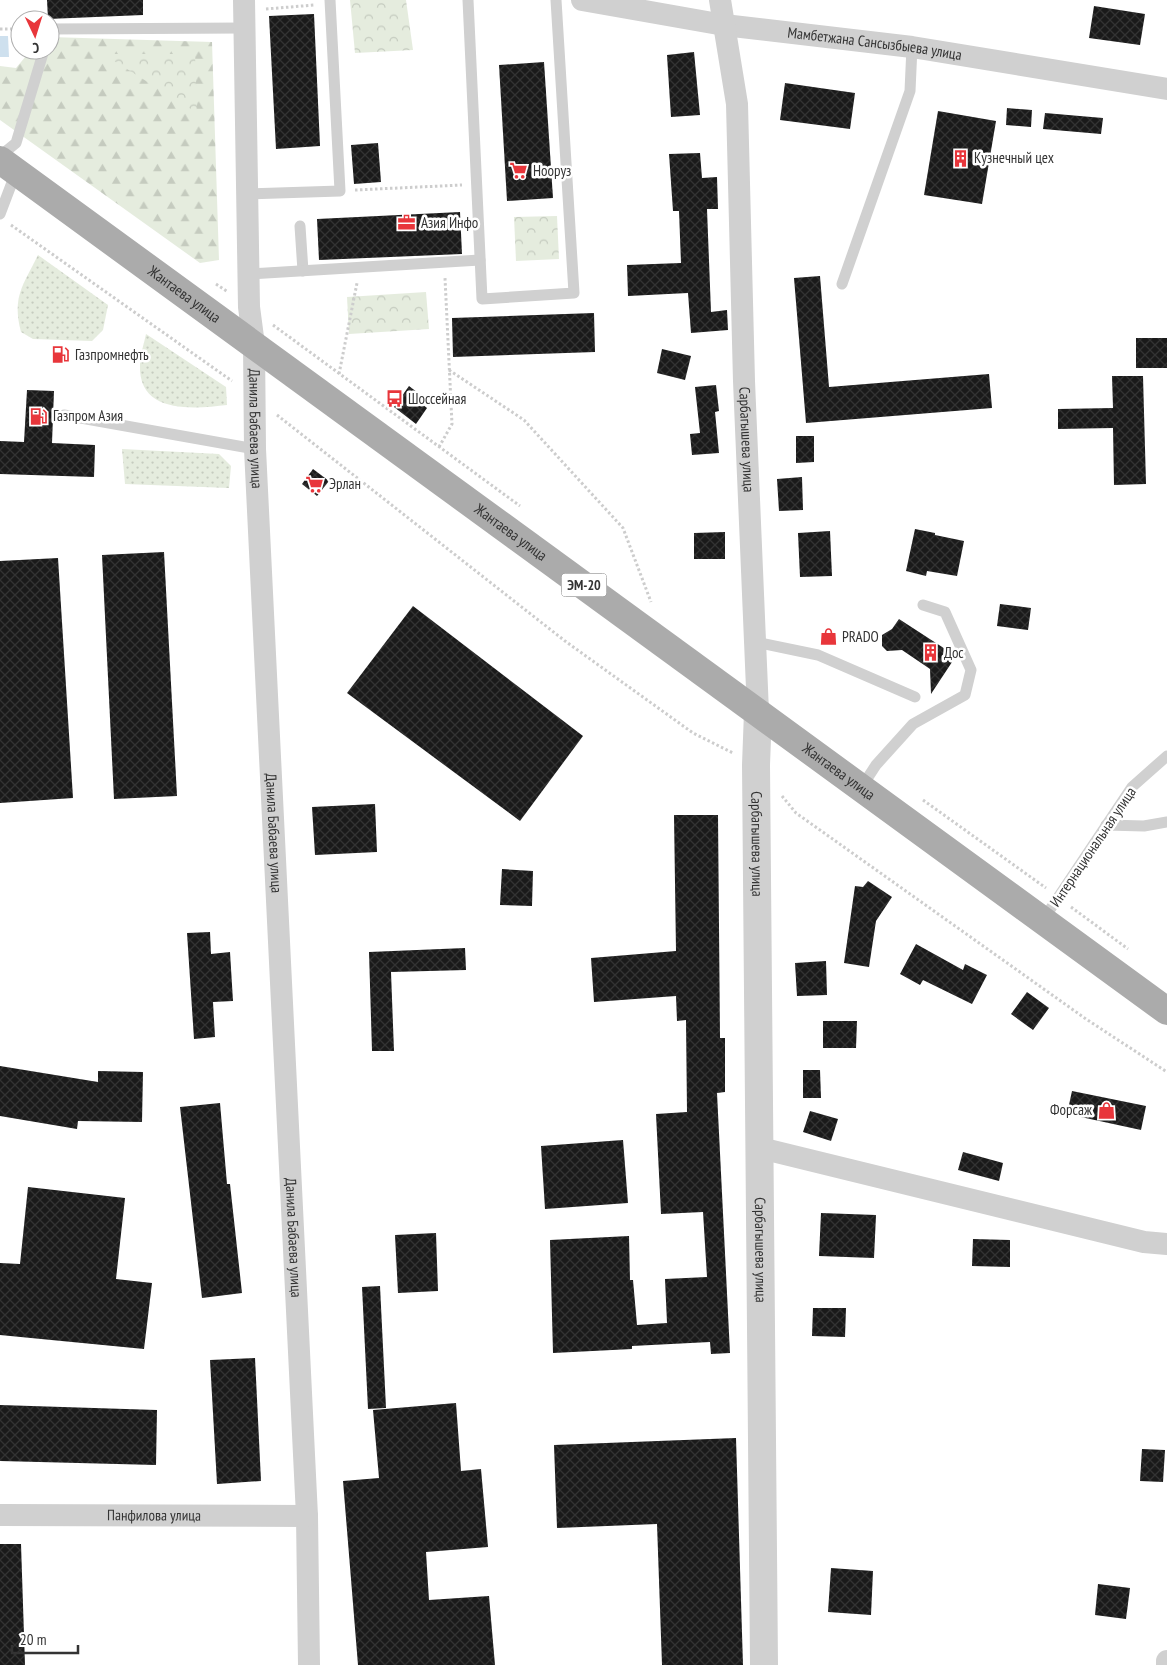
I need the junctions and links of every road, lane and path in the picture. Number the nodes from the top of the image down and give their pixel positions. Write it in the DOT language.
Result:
graph roads {
  1 [pos="468,0"];
  2 [pos="556,0"];
  3 [pos="582,0"];
  4 [pos="720,0"];
  5 [pos="330,2"];
  6 [pos="244,13"];
  7 [pos="724,25"];
  8 [pos="60,28"];
  9 [pos="912,46"];
  10 [pos="41,60"];
  11 [pos="1167,88"];
  12 [pos="5,163"];
  13 [pos="476,185"];
  14 [pos="340,190"];
  15 [pos="247,194"];
  16 [pos="4,219"];
  17 [pos="300,226"];
  18 [pos="480,260"];
  19 [pos="444,262"];
  20 [pos="360,268"];
  21 [pos="303,271"];
  22 [pos="248,274"];
  23 [pos="842,284"];
  24 [pos="254,345"];
  25 [pos="449,370"];
  26 [pos="339,374"];
  27 [pos="254,396"];
  28 [pos="64,415"];
  29 [pos="439,447"];
  30 [pos="255,449"];
  31 [pos="651,602"];
  32 [pos="923,605"];
  33 [pos="756,642"];
  34 [pos="915,697"];
  35 [pos="758,712"];
  36 [pos="1167,756"];
  37 [pos="756,765"];
  38 [pos="861,788"];
  39 [pos="1167,822"];
  40 [pos="1106,825"];
  41 [pos="1043,920"];
  42 [pos="1167,1010"];
  43 [pos="1167,1072"];
  44 [pos="760,1148"];
  45 [pos="1167,1244"];
  46 [pos="0,1515"];
  47 [pos="307,1516"];
  48 [pos="1167,1661"];
  49 [pos="310,1665"];
  50 [pos="764,1665"];
  51 [pos="1167,1665"];
  1 -- 13 [label="lane"];
  2 -- 18 [label="lane"];
  3 -- 7 [label="street, Мамбетжана Сансызбыева улица"];
  4 -- 7 [label="street, Сарбагышева улица"];
  5 -- 6 [label="path"];
  5 -- 14 [label="lane"];
  6 -- 8 [label="lane"];
  6 -- 15 [label="street, Данила Бабаева улица"];
  7 -- 9 [label="street, Мамбетжана Сансызбыева улица"];
  7 -- 33 [label="street, Сарбагышева улица"];
  9 -- 11 [label="street, Мамбетжана Сансызбыева улица"];
  9 -- 23 [label="lane"];
  10 -- 12 [label="lane"];
  12 -- 16 [label="lane"];
  12 -- 24 [label="main road, Жантаева улица / ЭМ-20"];
  13 -- 14 [label="path"];
  13 -- 18 [label="lane"];
  14 -- 15 [label="lane"];
  15 -- 22 [label="street, Данила Бабаева улица"];
  16 -- 27 [label="path"];
  17 -- 21 [label="lane"];
  18 -- 19 [label="lane"];
  19 -- 20 [label="lane"];
  19 -- 25 [label="path"];
  20 -- 21 [label="lane"];
  20 -- 26 [label="path"];
  21 -- 22 [label="lane"];
  22 -- 24 [label="street, Данила Бабаева улица"];
  24 -- 27 [label="street, Данила Бабаева улица"];
  24 -- 35 [label="main road, Жантаева улица / ЭМ-20"];
  25 -- 29 [label="path"];
  25 -- 31 [label="path"];
  27 -- 30 [label="street, Данила Бабаева улица"];
  27 -- 37 [label="path"];
  28 -- 30 [label="lane"];
  30 -- 47 [label="street, Данила Бабаева улица"];
  32 -- 38 [label="lane"];
  33 -- 34 [label="lane"];
  33 -- 35 [label="street, Сарбагышева улица"];
  35 -- 37 [label="street, Сарбагышева улица"];
  35 -- 38 [label="main road, Жантаева улица / ЭМ-20"];
  36 -- 40 [label="lane, Интернациональная улица"];
  37 -- 43 [label="path"];
  37 -- 44 [label="street, Сарбагышева улица"];
  38 -- 41 [label="main road, Жантаева улица / ЭМ-20"];
  39 -- 40 [label="lane"];
  40 -- 41 [label="lane, Интернациональная улица"];
  41 -- 42 [label="main road, Жантаева улица / ЭМ-20"];
  44 -- 45 [label="street"];
  44 -- 50 [label="street, Сарбагышева улица"];
  46 -- 47 [label="street, Панфилова улица"];
  47 -- 49 [label="street, Данила Бабаева улица"];
  48 -- 51 [label="street"];
}
